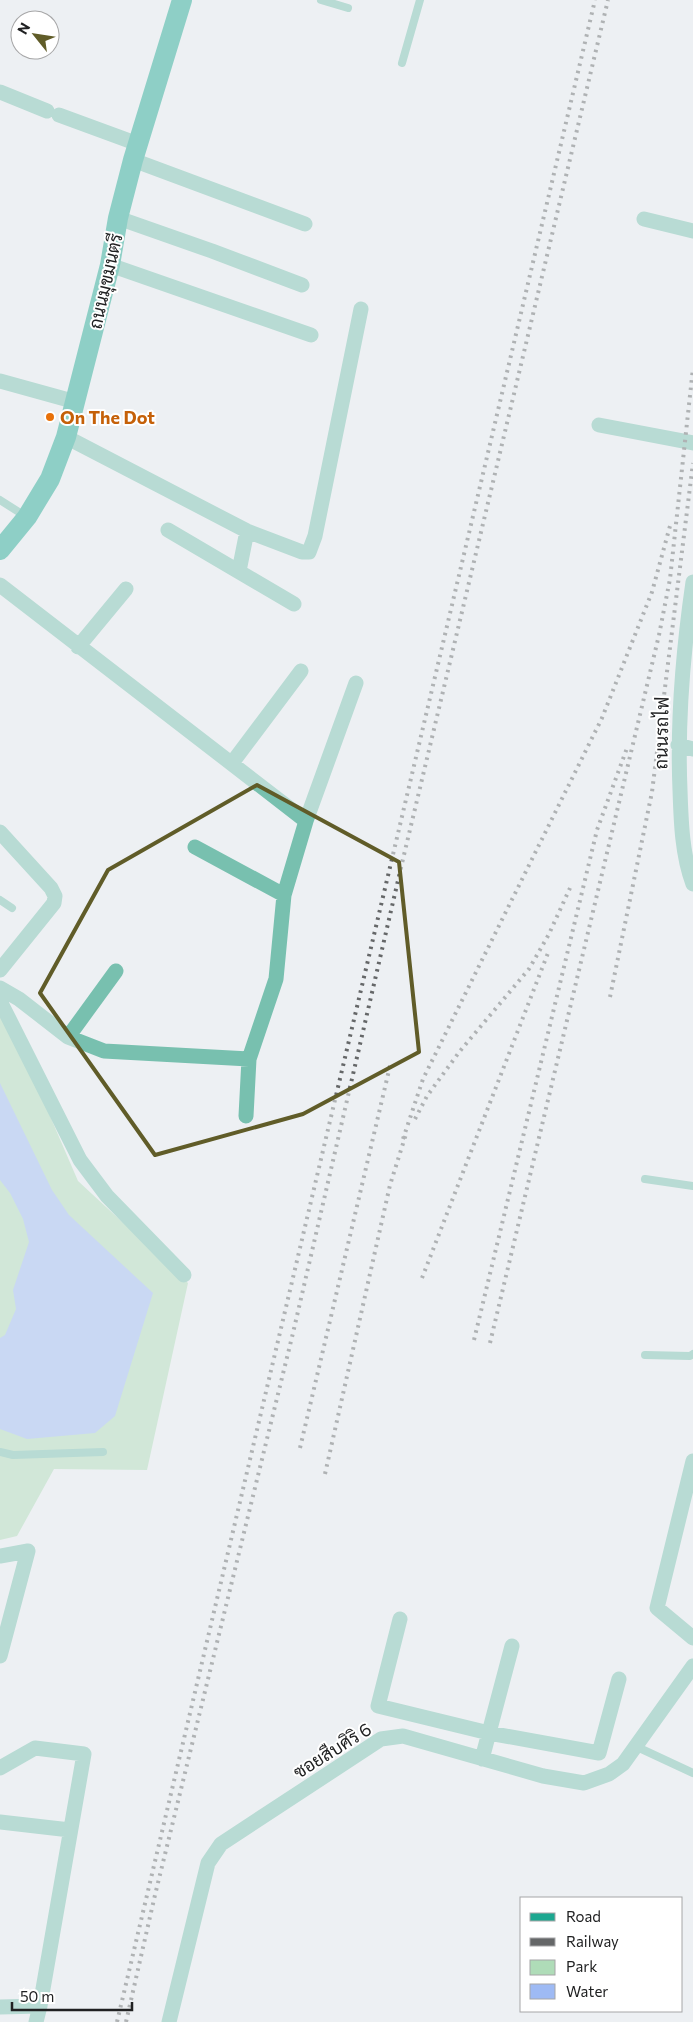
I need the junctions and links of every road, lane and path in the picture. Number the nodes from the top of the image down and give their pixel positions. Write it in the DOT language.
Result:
graph roads {
  1 [pos="182,0"];
  2 [pos="321,0"];
  3 [pos="420,0"];
  4 [pos="348,8"];
  5 [pos="402,64"];
  6 [pos="0,92"];
  7 [pos="136,152"];
  8 [pos="118,218"];
  9 [pos="644,219"];
  10 [pos="305,224"];
  11 [pos="693,231"];
  12 [pos="110,265"];
  13 [pos="302,285"];
  14 [pos="361,309"];
  15 [pos="311,335"];
  16 [pos="0,381"];
  17 [pos="76,402"];
  18 [pos="599,425"];
  19 [pos="66,437"];
  20 [pos="693,444"];
  21 [pos="0,500"];
  22 [pos="27,517"];
  23 [pos="168,530"];
  24 [pos="247,531"];
  25 [pos="0,550"];
  26 [pos="238,571"];
  27 [pos="693,582"];
  28 [pos="0,585"];
  29 [pos="126,589"];
  30 [pos="294,604"];
  31 [pos="690,629"];
  32 [pos="78,647"];
  33 [pos="301,671"];
  34 [pos="356,683"];
  35 [pos="687,688"];
  36 [pos="678,745"];
  37 [pos="693,749"];
  38 [pos="232,763"];
  39 [pos="687,815"];
  40 [pos="306,821"];
  41 [pos="0,832"];
  42 [pos="195,847"];
  43 [pos="693,883"];
  44 [pos="284,895"];
  45 [pos="0,900"];
  46 [pos="12,908"];
  47 [pos="0,970"];
  48 [pos="116,970"];
  49 [pos="0,988"];
  50 [pos="0,1001"];
  51 [pos="68,1037"];
  52 [pos="249,1059"];
  53 [pos="246,1116"];
  54 [pos="645,1179"];
  55 [pos="693,1186"];
  56 [pos="184,1275"];
  57 [pos="693,1354"];
  58 [pos="645,1355"];
  59 [pos="0,1452"];
  60 [pos="103,1452"];
  61 [pos="693,1461"];
  62 [pos="0,1556"];
  63 [pos="400,1619"];
  64 [pos="693,1638"];
  65 [pos="512,1646"];
  66 [pos="0,1656"];
  67 [pos="693,1666"];
  68 [pos="619,1679"];
  69 [pos="489,1733"];
  70 [pos="635,1746"];
  71 [pos="482,1759"];
  72 [pos="0,1768"];
  73 [pos="693,1773"];
  74 [pos="0,1822"];
  75 [pos="70,1830"];
  76 [pos="40,2006"];
  77 [pos="0,2007"];
  78 [pos="36,2022"];
  79 [pos="169,2022"];
  1 -- 7 [label="main road, ถนนมุขมนตรี"];
  2 -- 4 [label="lane"];
  3 -- 5 [label="lane"];
  6 -- 7 [label="street"];
  7 -- 8 [label="main road, ถนนมุขมนตรี"];
  7 -- 10 [label="street"];
  8 -- 12 [label="main road, ถนนมุขมนตรี"];
  8 -- 13 [label="street"];
  9 -- 11 [label="street"];
  12 -- 15 [label="street"];
  12 -- 17 [label="main road, ถนนมุขมนตรี"];
  14 -- 24 [label="street"];
  16 -- 17 [label="street"];
  17 -- 19 [label="main road, ถนนมุขมนตรี"];
  18 -- 20 [label="street"];
  19 -- 22 [label="main road, ถนนมุขมนตรี"];
  19 -- 24 [label="street"];
  21 -- 22 [label="lane"];
  22 -- 25 [label="main road, ถนนมุขมนตรี"];
  23 -- 26 [label="street"];
  24 -- 26 [label="street"];
  26 -- 30 [label="street"];
  27 -- 31 [label="street, ถนนรถไฟ"];
  28 -- 32 [label="street"];
  29 -- 32 [label="street"];
  31 -- 35 [label="street, ถนนรถไฟ"];
  32 -- 38 [label="street"];
  33 -- 38 [label="street"];
  34 -- 40 [label="street"];
  35 -- 36 [label="street, ถนนรถไฟ"];
  36 -- 37 [label="street"];
  36 -- 39 [label="street, ถนนรถไฟ"];
  38 -- 40 [label="street"];
  39 -- 43 [label="street, ถนนรถไฟ"];
  40 -- 44 [label="street"];
  41 -- 47 [label="street"];
  42 -- 44 [label="street"];
  44 -- 52 [label="street"];
  45 -- 46 [label="lane"];
  48 -- 51 [label="street"];
  49 -- 51 [label="street"];
  50 -- 56 [label="street"];
  51 -- 52 [label="street"];
  52 -- 53 [label="street"];
  54 -- 55 [label="lane"];
  57 -- 58 [label="lane"];
  59 -- 60 [label="lane"];
  61 -- 64 [label="street"];
  62 -- 66 [label="street"];
  63 -- 69 [label="street"];
  65 -- 69 [label="street"];
  67 -- 70 [label="street, ซอยสืบศิริ 6"];
  68 -- 69 [label="street"];
  69 -- 71 [label="street"];
  70 -- 71 [label="street, ซอยสืบศิริ 6"];
  70 -- 73 [label="lane"];
  71 -- 79 [label="street, ซอยสืบศิริ 6"];
  72 -- 75 [label="street"];
  74 -- 75 [label="street"];
  75 -- 76 [label="street"];
  76 -- 77 [label="street"];
  76 -- 78 [label="street"];
}
